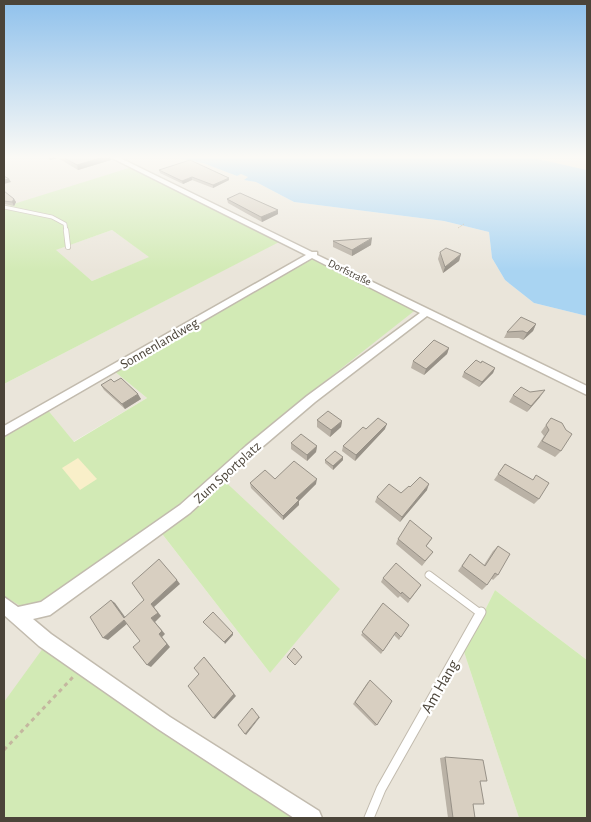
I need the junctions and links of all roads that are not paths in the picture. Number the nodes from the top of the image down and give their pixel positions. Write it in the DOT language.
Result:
graph roads {
  1 [pos="191,194"];
  2 [pos="4,207"];
  3 [pos="68,247"];
  4 [pos="314,254"];
  5 [pos="427,312"];
  6 [pos="587,391"];
  7 [pos="4,431"];
  8 [pos="429,575"];
  9 [pos="9,608"];
  10 [pos="312,818"];
  11 [pos="369,818"];
  1 -- 4 [label="street, Dorfstraße"];
  2 -- 3 [label="lane"];
  4 -- 5 [label="street, Dorfstraße"];
  4 -- 7 [label="street, Sonnenlandweg"];
  5 -- 6 [label="street, Dorfstraße"];
  5 -- 9 [label="street, Zum Sportplatz"];
  8 -- 11 [label="lane, Am Hang"];
  9 -- 10 [label="street, Zum Sportplatz"];
}
